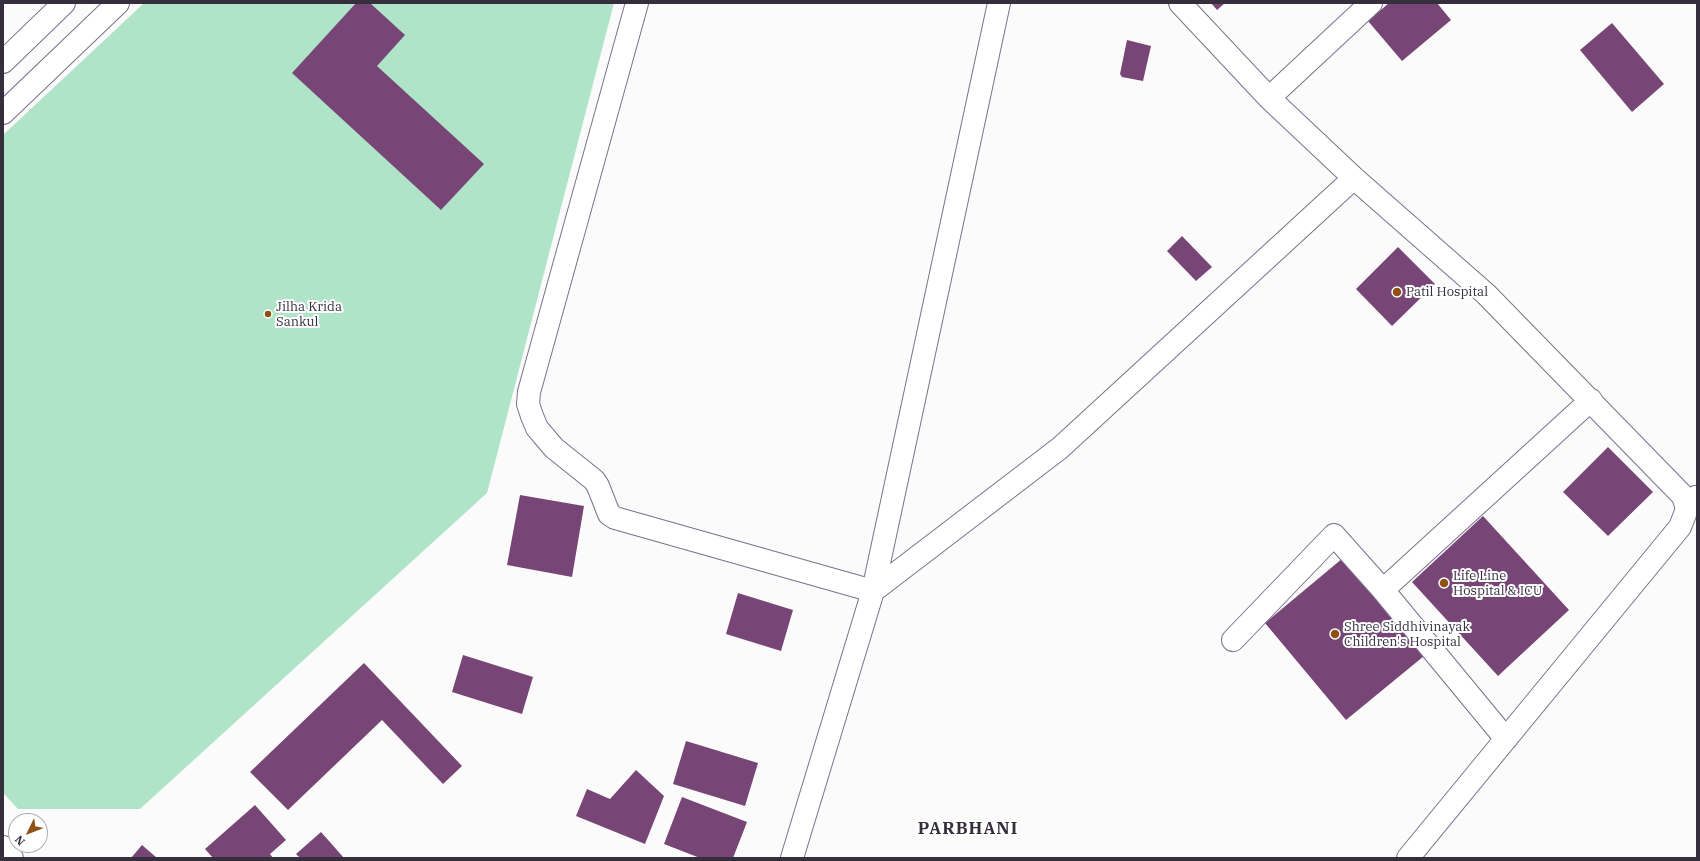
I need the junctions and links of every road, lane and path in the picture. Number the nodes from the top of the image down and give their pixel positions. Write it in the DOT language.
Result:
graph roads {
  1 [pos="64,3"];
  2 [pos="118,3"];
  3 [pos="637,3"];
  4 [pos="999,3"];
  5 [pos="1180,3"];
  6 [pos="1371,3"];
  7 [pos="3,62"];
  8 [pos="1269,98"];
  9 [pos="3,114"];
  10 [pos="1354,178"];
  11 [pos="1591,400"];
  12 [pos="1692,502"];
  13 [pos="1383,590"];
  14 [pos="872,591"];
  15 [pos="1233,640"];
  16 [pos="1506,738"];
  17 [pos="3,847"];
  18 [pos="12,858"];
  19 [pos="792,858"];
  20 [pos="1408,858"];
  1 -- 7 [label="street"];
  2 -- 9 [label="street"];
  3 -- 14 [label="street"];
  4 -- 14 [label="street"];
  5 -- 8 [label="street"];
  6 -- 8 [label="street"];
  8 -- 10 [label="street"];
  10 -- 11 [label="street"];
  10 -- 14 [label="street"];
  11 -- 12 [label="street"];
  11 -- 13 [label="street"];
  12 -- 16 [label="street"];
  13 -- 15 [label="street"];
  13 -- 16 [label="street"];
  14 -- 19 [label="street"];
  16 -- 20 [label="street"];
  17 -- 18 [label="street"];
}
